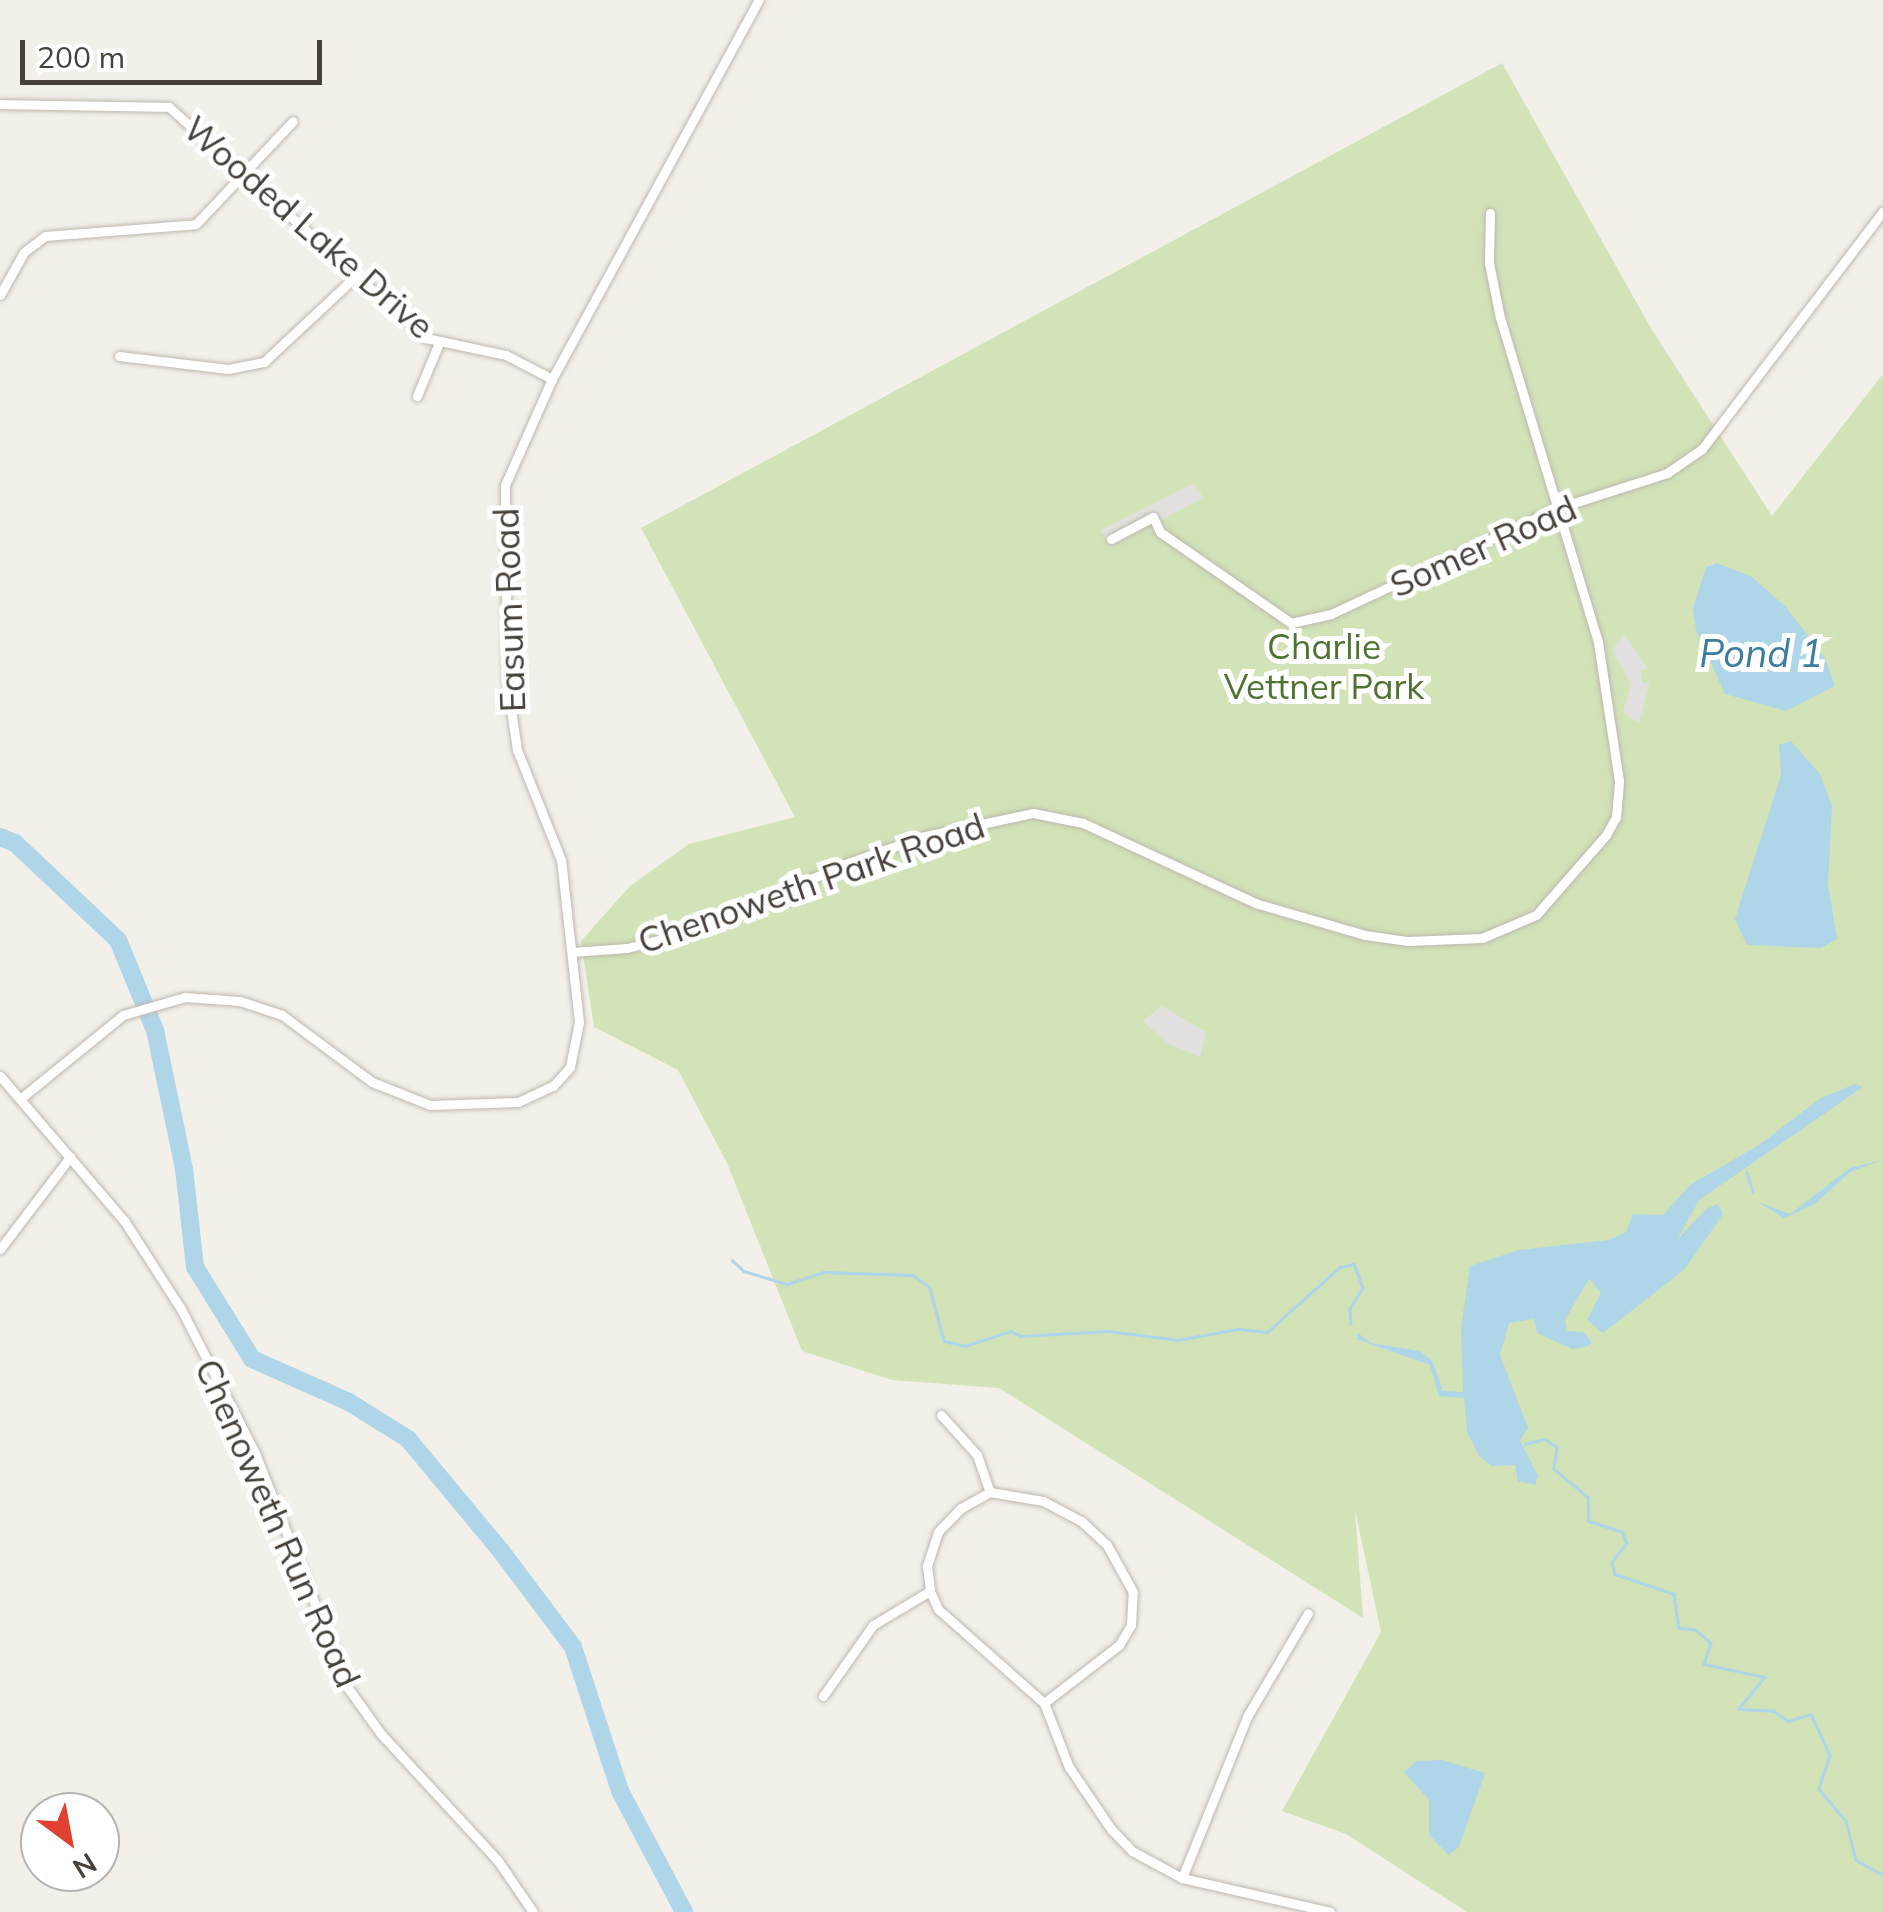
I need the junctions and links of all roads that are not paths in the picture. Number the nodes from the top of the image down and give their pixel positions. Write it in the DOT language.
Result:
graph roads {
  1 [pos="759,0"];
  2 [pos="0,104"];
  3 [pos="293,121"];
  4 [pos="246,172"];
  5 [pos="1883,211"];
  6 [pos="1490,214"];
  7 [pos="357,274"];
  8 [pos="0,295"];
  9 [pos="439,343"];
  10 [pos="119,356"];
  11 [pos="552,379"];
  12 [pos="417,396"];
  13 [pos="1555,510"];
  14 [pos="1110,539"];
  15 [pos="572,952"];
  16 [pos="0,1076"];
  17 [pos="20,1099"];
  18 [pos="70,1157"];
  19 [pos="0,1249"];
  20 [pos="941,1414"];
  21 [pos="990,1492"];
  22 [pos="930,1591"];
  23 [pos="1308,1613"];
  24 [pos="823,1696"];
  25 [pos="1044,1703"];
  26 [pos="1182,1878"];
  27 [pos="534,1912"];
  28 [pos="1330,1912"];
  1 -- 11 [label="street, Easum Road"];
  2 -- 4 [label="street, Wooded Lake Drive"];
  3 -- 4 [label="street"];
  4 -- 7 [label="street, Wooded Lake Drive"];
  4 -- 8 [label="street"];
  5 -- 13 [label="street, Somer Road"];
  6 -- 13 [label="street, Chenoweth Park Road"];
  7 -- 9 [label="street, Wooded Lake Drive"];
  7 -- 10 [label="street"];
  9 -- 11 [label="street, Wooded Lake Drive"];
  9 -- 12 [label="street"];
  11 -- 15 [label="street, Easum Road"];
  13 -- 14 [label="street, Somer Road"];
  13 -- 15 [label="street, Chenoweth Park Road"];
  15 -- 17 [label="street, Easum Road"];
  16 -- 17 [label="street, Chenoweth Run Road"];
  17 -- 18 [label="street, Chenoweth Run Road"];
  18 -- 19 [label="street"];
  18 -- 27 [label="street, Chenoweth Run Road"];
  20 -- 21 [label="street"];
  21 -- 22 [label="street"];
  21 -- 25 [label="street"];
  22 -- 24 [label="street"];
  22 -- 25 [label="street"];
  23 -- 26 [label="street"];
  25 -- 26 [label="street"];
  26 -- 28 [label="street"];
}
